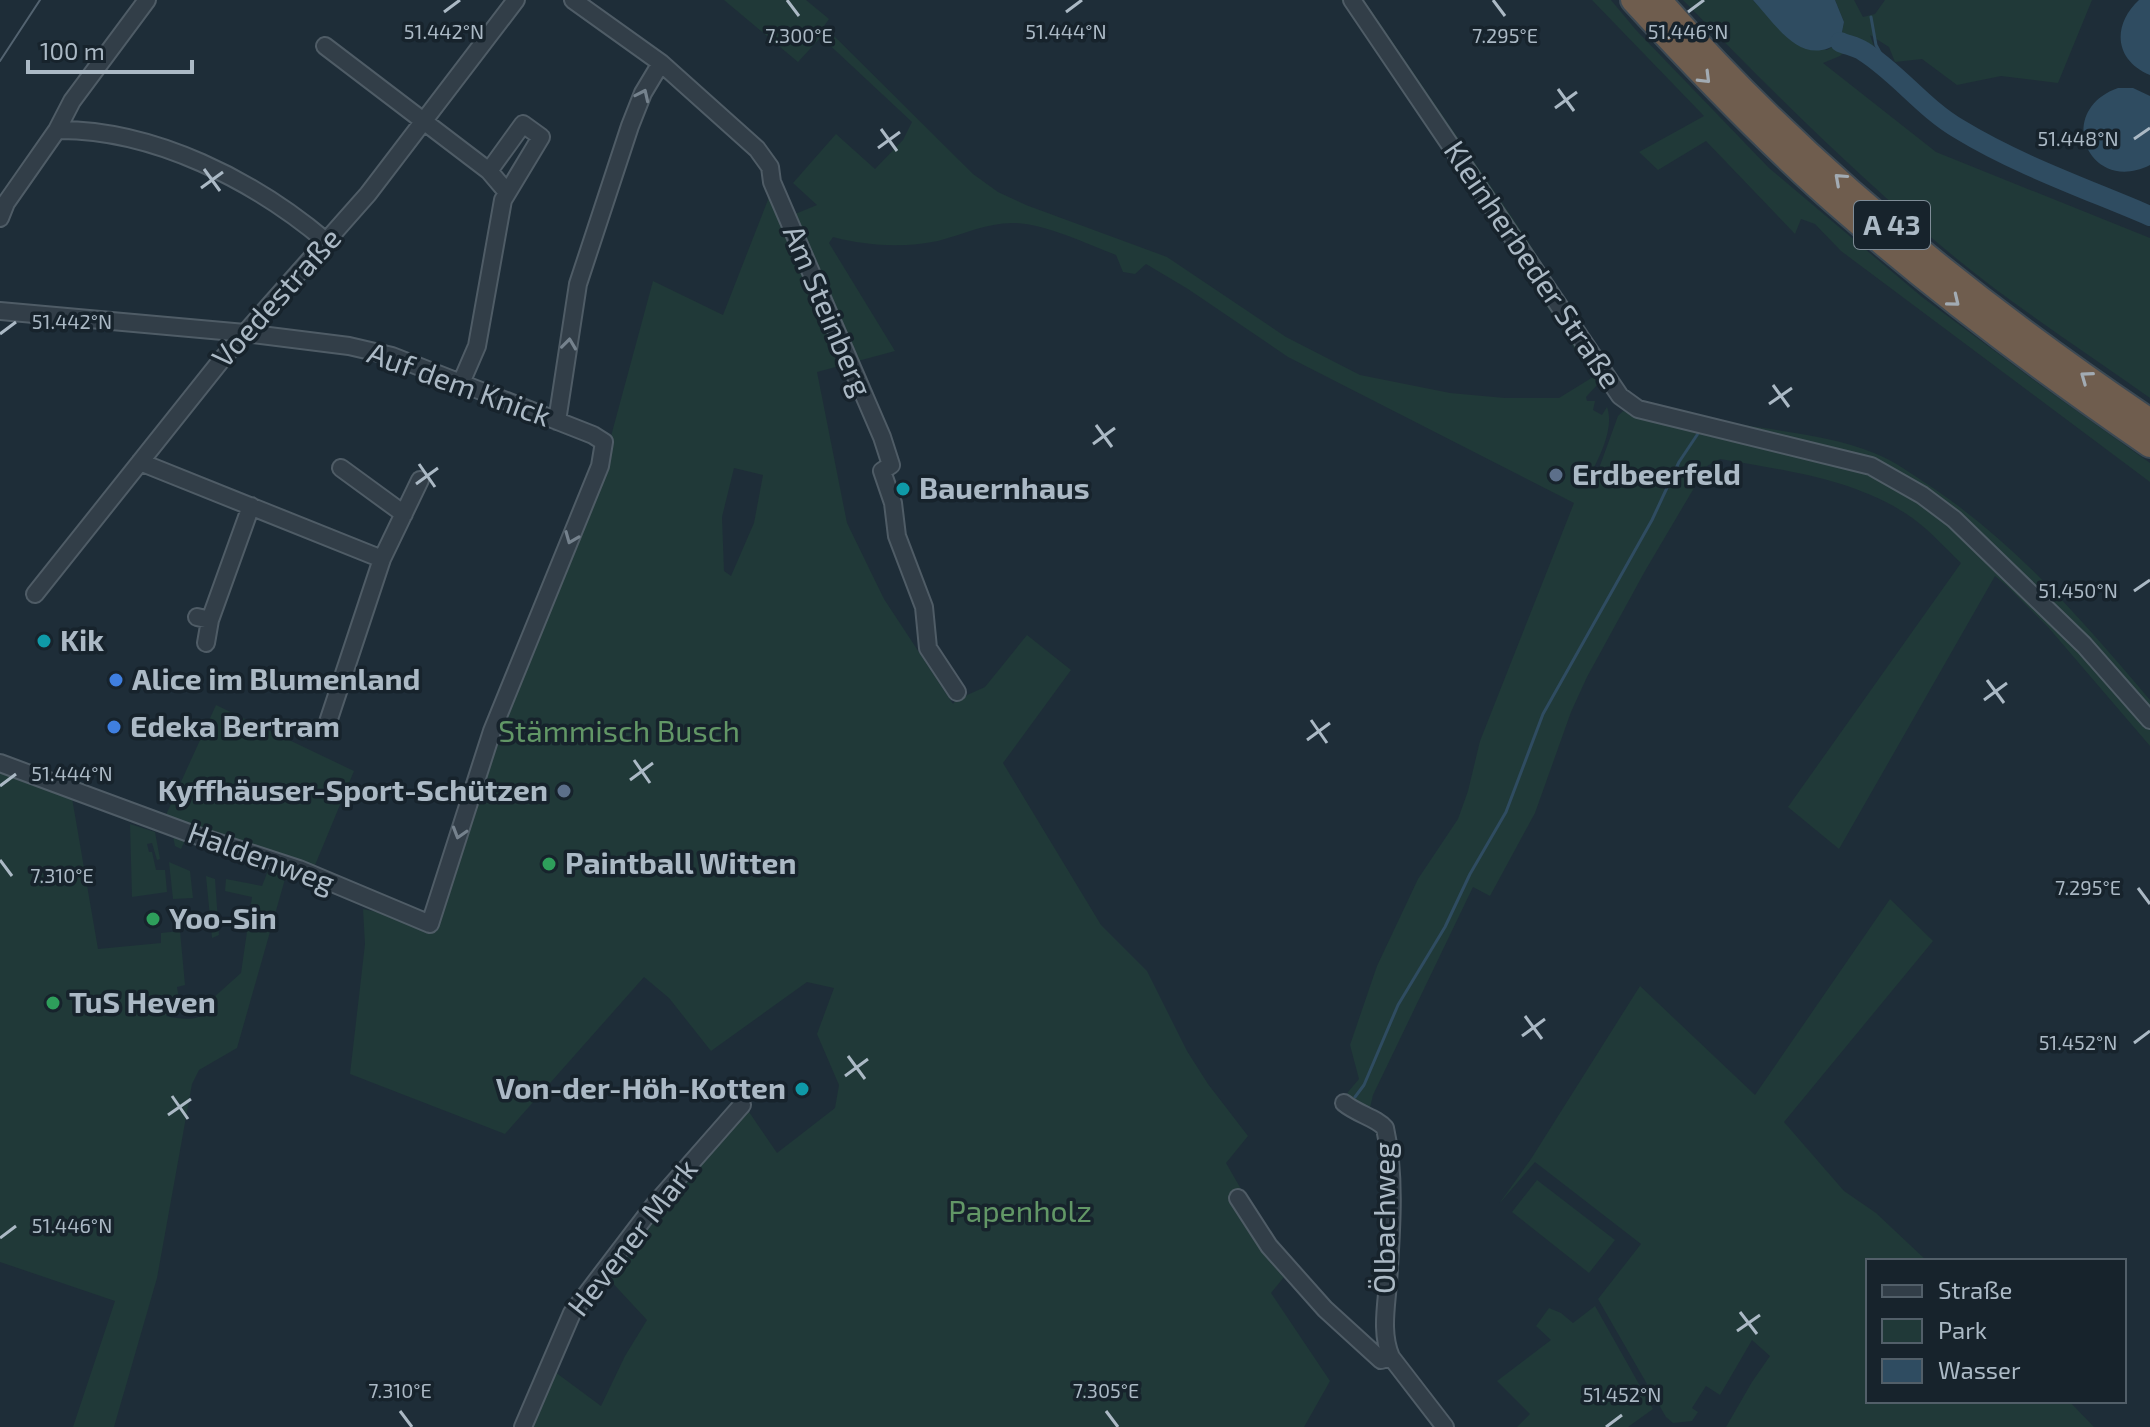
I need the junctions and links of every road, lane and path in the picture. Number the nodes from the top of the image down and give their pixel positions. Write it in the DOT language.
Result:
graph roads {
  1 [pos="147,0"];
  2 [pos="516,0"];
  3 [pos="573,0"];
  4 [pos="1352,0"];
  5 [pos="1633,0"];
  6 [pos="1659,0"];
  7 [pos="325,46"];
  8 [pos="661,63"];
  9 [pos="423,123"];
  10 [pos="57,130"];
  11 [pos="489,171"];
  12 [pos="506,191"];
  13 [pos="0,218"];
  14 [pos="327,242"];
  15 [pos="0,311"];
  16 [pos="245,333"];
  17 [pos="461,383"];
  18 [pos="557,421"];
  19 [pos="2150,421"];
  20 [pos="2150,445"];
  21 [pos="140,462"];
  22 [pos="341,468"];
  23 [pos="420,480"];
  24 [pos="251,506"];
  25 [pos="404,514"];
  26 [pos="382,559"];
  27 [pos="35,594"];
  28 [pos="206,643"];
  29 [pos="957,692"];
  30 [pos="2150,720"];
  31 [pos="326,728"];
  32 [pos="0,763"];
  33 [pos="430,924"];
  34 [pos="1344,1103"];
  35 [pos="742,1105"];
  36 [pos="1238,1198"];
  37 [pos="1391,1357"];
  38 [pos="523,1427"];
  39 [pos="1445,1427"];
  1 -- 10 [label="street"];
  2 -- 9 [label="street, Voedestraße"];
  3 -- 8 [label="street, Am Steinberg"];
  4 -- 30 [label="street, Kleinherbeder Straße"];
  5 -- 20 [label="highway, A 43, one-way"];
  19 -- 6 [label="highway, A 43, one-way"];
  7 -- 9 [label="street"];
  18 -- 8 [label="street, one-way"];
  8 -- 29 [label="street, Am Steinberg"];
  9 -- 11 [label="street"];
  9 -- 14 [label="street, Voedestraße"];
  10 -- 13 [label="street"];
  10 -- 14 [label="street"];
  11 -- 12 [label="street"];
  11 -- 12 [label="street"];
  12 -- 17 [label="street"];
  14 -- 16 [label="street, Voedestraße"];
  15 -- 16 [label="street, Auf dem Knick"];
  16 -- 17 [label="street, Auf dem Knick"];
  16 -- 21 [label="street, Voedestraße"];
  17 -- 18 [label="street, Auf dem Knick"];
  18 -- 33 [label="street, Auf dem Knick, one-way"];
  21 -- 24 [label="street"];
  21 -- 27 [label="street, Voedestraße"];
  22 -- 25 [label="street"];
  23 -- 25 [label="street"];
  24 -- 26 [label="street"];
  24 -- 28 [label="street"];
  25 -- 26 [label="street"];
  26 -- 31 [label="street"];
  32 -- 33 [label="street, Haldenweg"];
  34 -- 37 [label="street, Ölbachweg"];
  35 -- 38 [label="street, Hevener Mark"];
  36 -- 37 [label="street"];
  37 -- 39 [label="street"];
}
